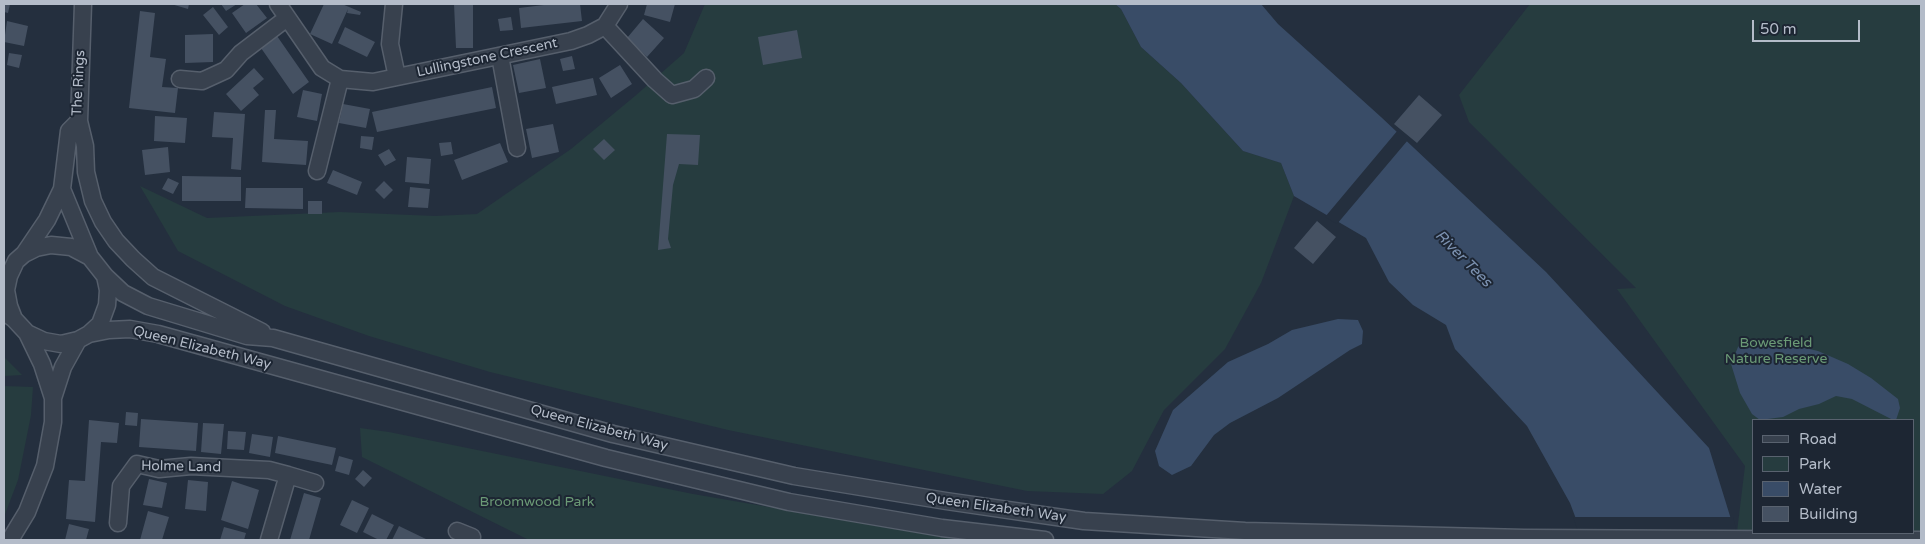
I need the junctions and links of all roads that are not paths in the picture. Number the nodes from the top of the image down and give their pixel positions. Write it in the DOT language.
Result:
graph roads {
  1 [pos="83,4"];
  2 [pos="278,4"];
  3 [pos="394,4"];
  4 [pos="619,4"];
  5 [pos="287,18"];
  6 [pos="605,26"];
  7 [pos="500,56"];
  8 [pos="397,77"];
  9 [pos="706,78"];
  10 [pos="180,79"];
  11 [pos="340,79"];
  12 [pos="79,121"];
  13 [pos="517,148"];
  14 [pos="317,171"];
  15 [pos="62,189"];
  16 [pos="90,257"];
  17 [pos="15,260"];
  18 [pos="105,276"];
  19 [pos="9,315"];
  20 [pos="27,333"];
  21 [pos="84,337"];
  22 [pos="273,338"];
  23 [pos="53,398"];
  24 [pos="288,476"];
  25 [pos="314,483"];
  26 [pos="118,522"];
  27 [pos="456,531"];
  28 [pos="473,539"];
  29 [pos="10,540"];
  30 [pos="269,540"];
  31 [pos="1045,540"];
  32 [pos="1921,540"];
  1 -- 12 [label="street, The Rings"];
  2 -- 5 [label="street, Lullingstone Crescent"];
  3 -- 8 [label="street"];
  4 -- 6 [label="street"];
  5 -- 10 [label="street"];
  5 -- 11 [label="street, Lullingstone Crescent"];
  6 -- 7 [label="street, Lullingstone Crescent"];
  6 -- 9 [label="street"];
  7 -- 8 [label="street, Lullingstone Crescent"];
  7 -- 13 [label="street"];
  8 -- 11 [label="street, Lullingstone Crescent"];
  11 -- 14 [label="street"];
  12 -- 15 [label="street, The Rings"];
  12 -- 22 [label="street"];
  15 -- 16 [label="street, The Rings"];
  15 -- 17 [label="street, The Rings"];
  16 -- 17 [label="street"];
  16 -- 18 [label="street"];
  17 -- 19 [label="street"];
  18 -- 21 [label="street"];
  18 -- 22 [label="street, Queen Elizabeth Way"];
  19 -- 20 [label="street"];
  20 -- 21 [label="street"];
  20 -- 23 [label="street"];
  21 -- 23 [label="street"];
  21 -- 31 [label="street, Queen Elizabeth Way"];
  22 -- 32 [label="street, Queen Elizabeth Way"];
  23 -- 29 [label="street"];
  24 -- 25 [label="street, Holme Land"];
  24 -- 26 [label="street, Holme Land"];
  24 -- 30 [label="street"];
  27 -- 28 [label="street"];
}
